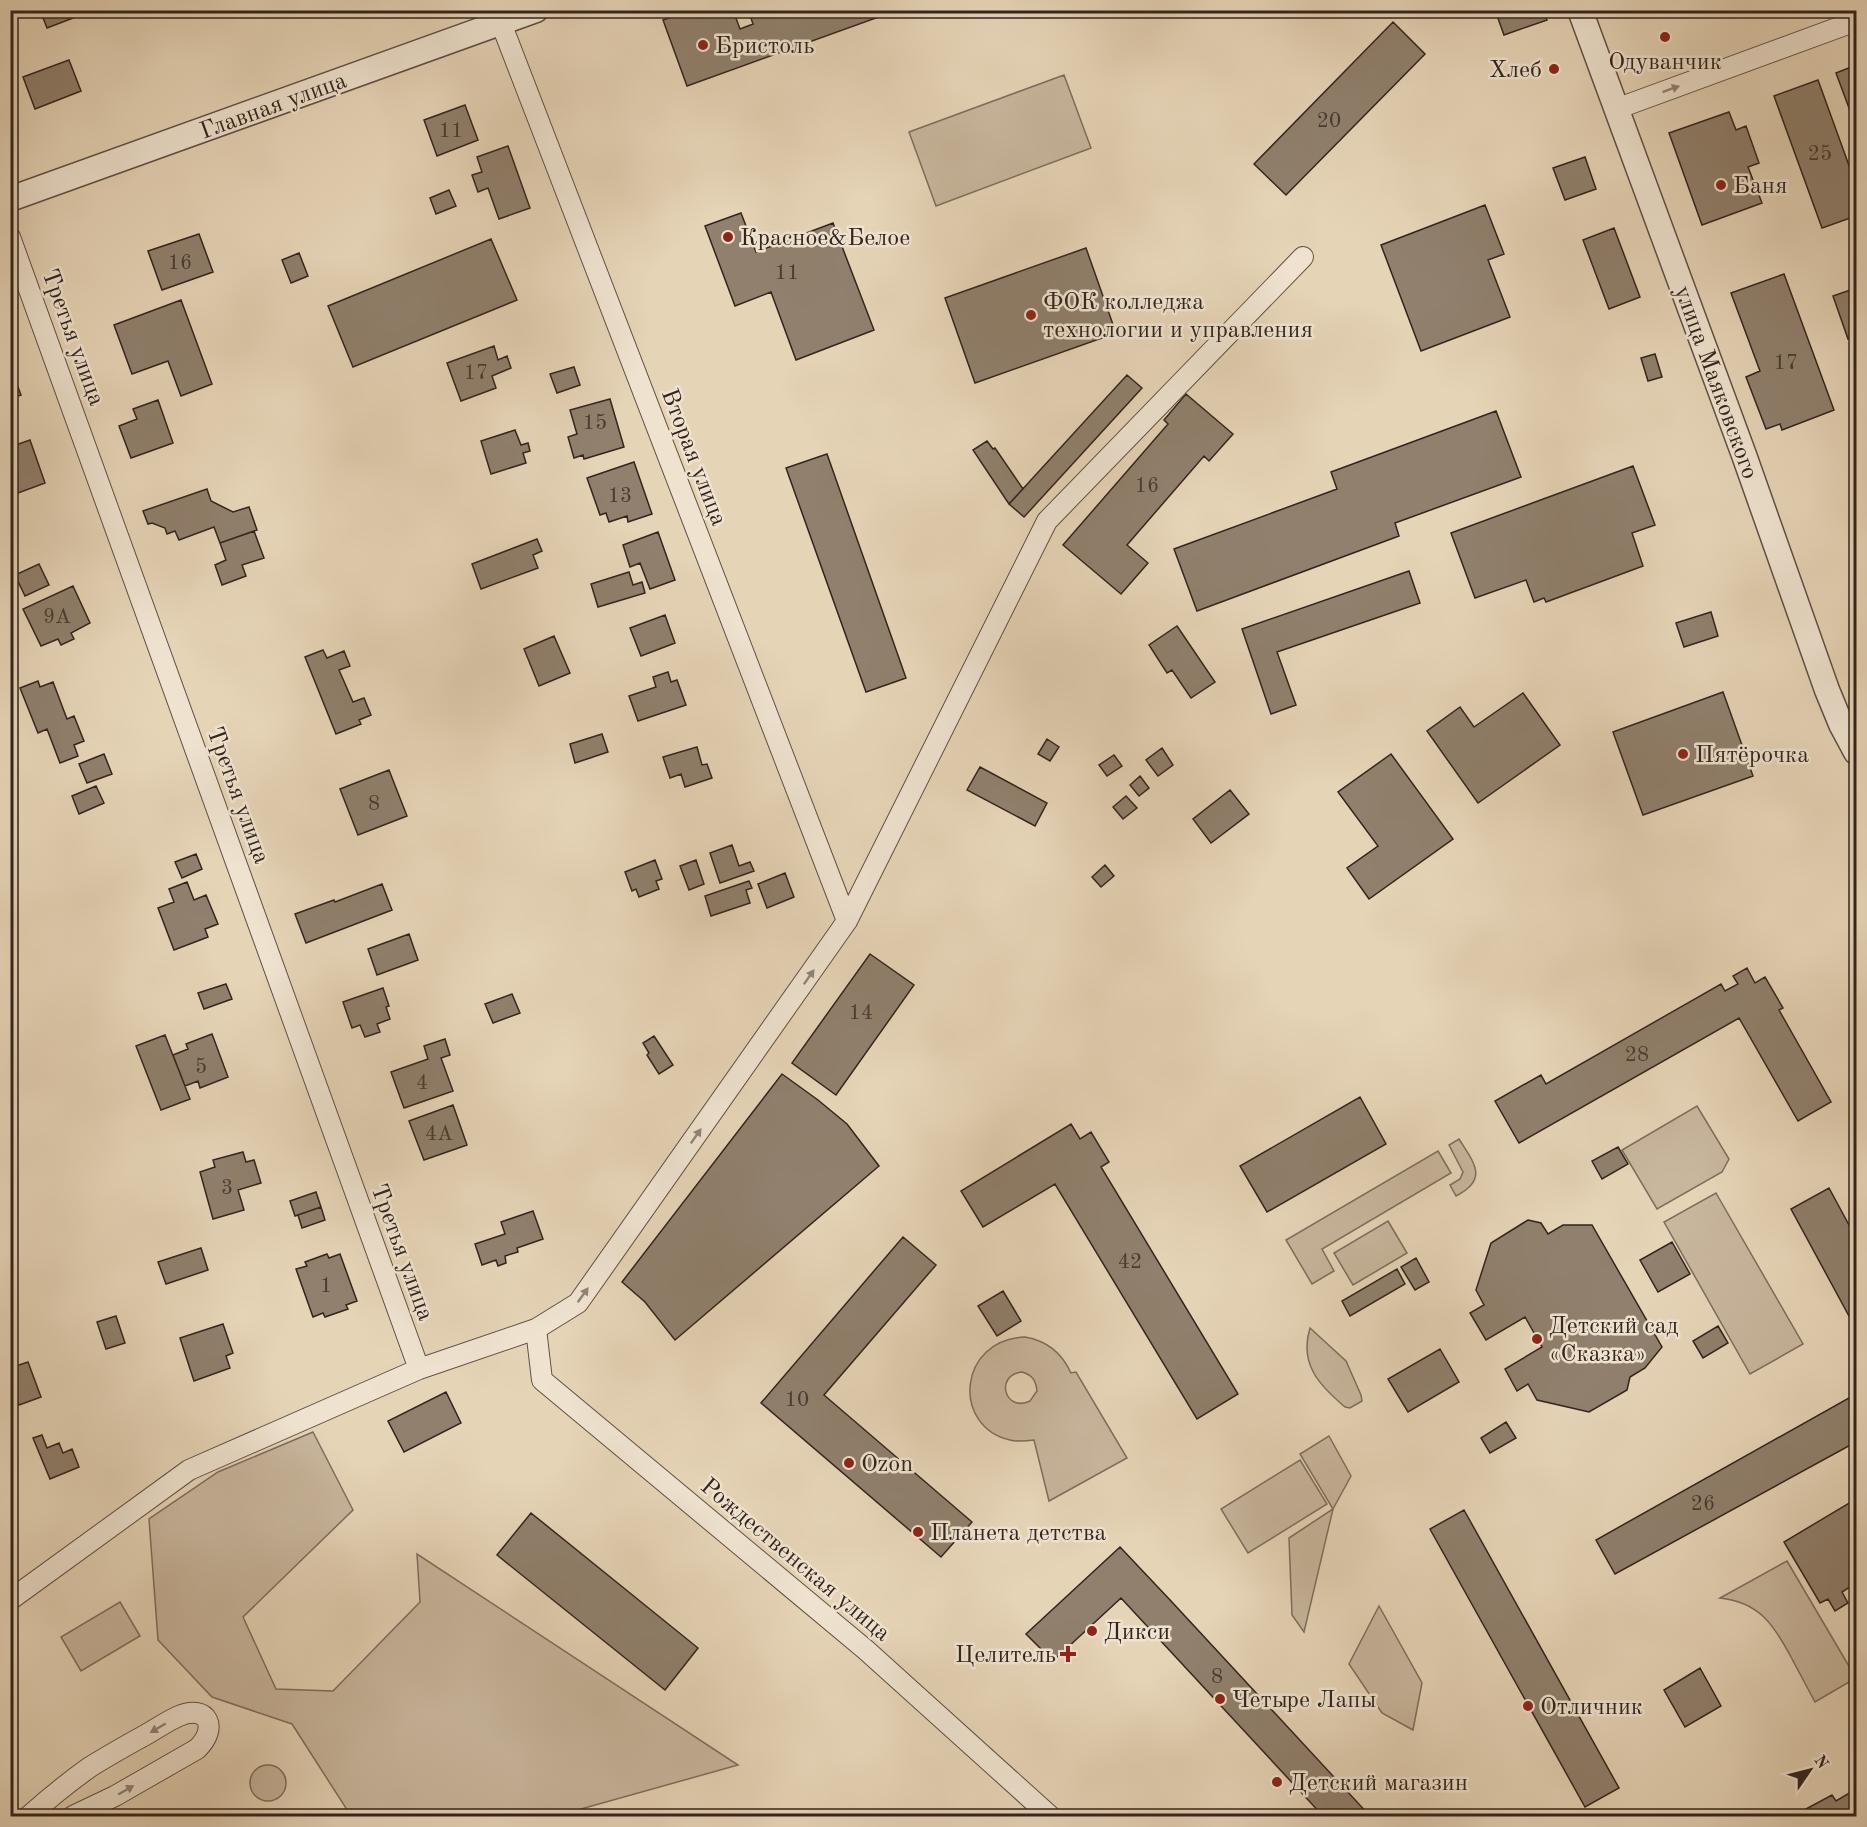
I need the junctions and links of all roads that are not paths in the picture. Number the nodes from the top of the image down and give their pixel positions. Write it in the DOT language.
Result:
graph roads {
  1 [pos="536,10"];
  2 [pos="1580,10"];
  3 [pos="498,17"];
  4 [pos="1857,21"];
  5 [pos="1616,108"];
  6 [pos="10,200"];
  7 [pos="10,237"];
  8 [pos="1303,257"];
  9 [pos="1857,752"];
  10 [pos="847,921"];
  11 [pos="536,1329"];
  12 [pos="419,1369"];
  13 [pos="10,1600"];
  14 [pos="29,1816"];
  15 [pos="74,1816"];
  16 [pos="1050,1816"];
  1 -- 3 [label="street, Главная улица"];
  2 -- 5 [label="street, улица Маяковского"];
  3 -- 6 [label="street, Главная улица"];
  3 -- 10 [label="street, Вторая улица"];
  5 -- 4 [label="street, one-way"];
  5 -- 9 [label="street, улица Маяковского"];
  7 -- 12 [label="street, Третья улица"];
  8 -- 10 [label="street"];
  11 -- 10 [label="street, one-way"];
  11 -- 12 [label="street"];
  11 -- 16 [label="street, Рождественская улица"];
  12 -- 13 [label="street"];
  15 -- 14 [label="street, one-way"];
}
